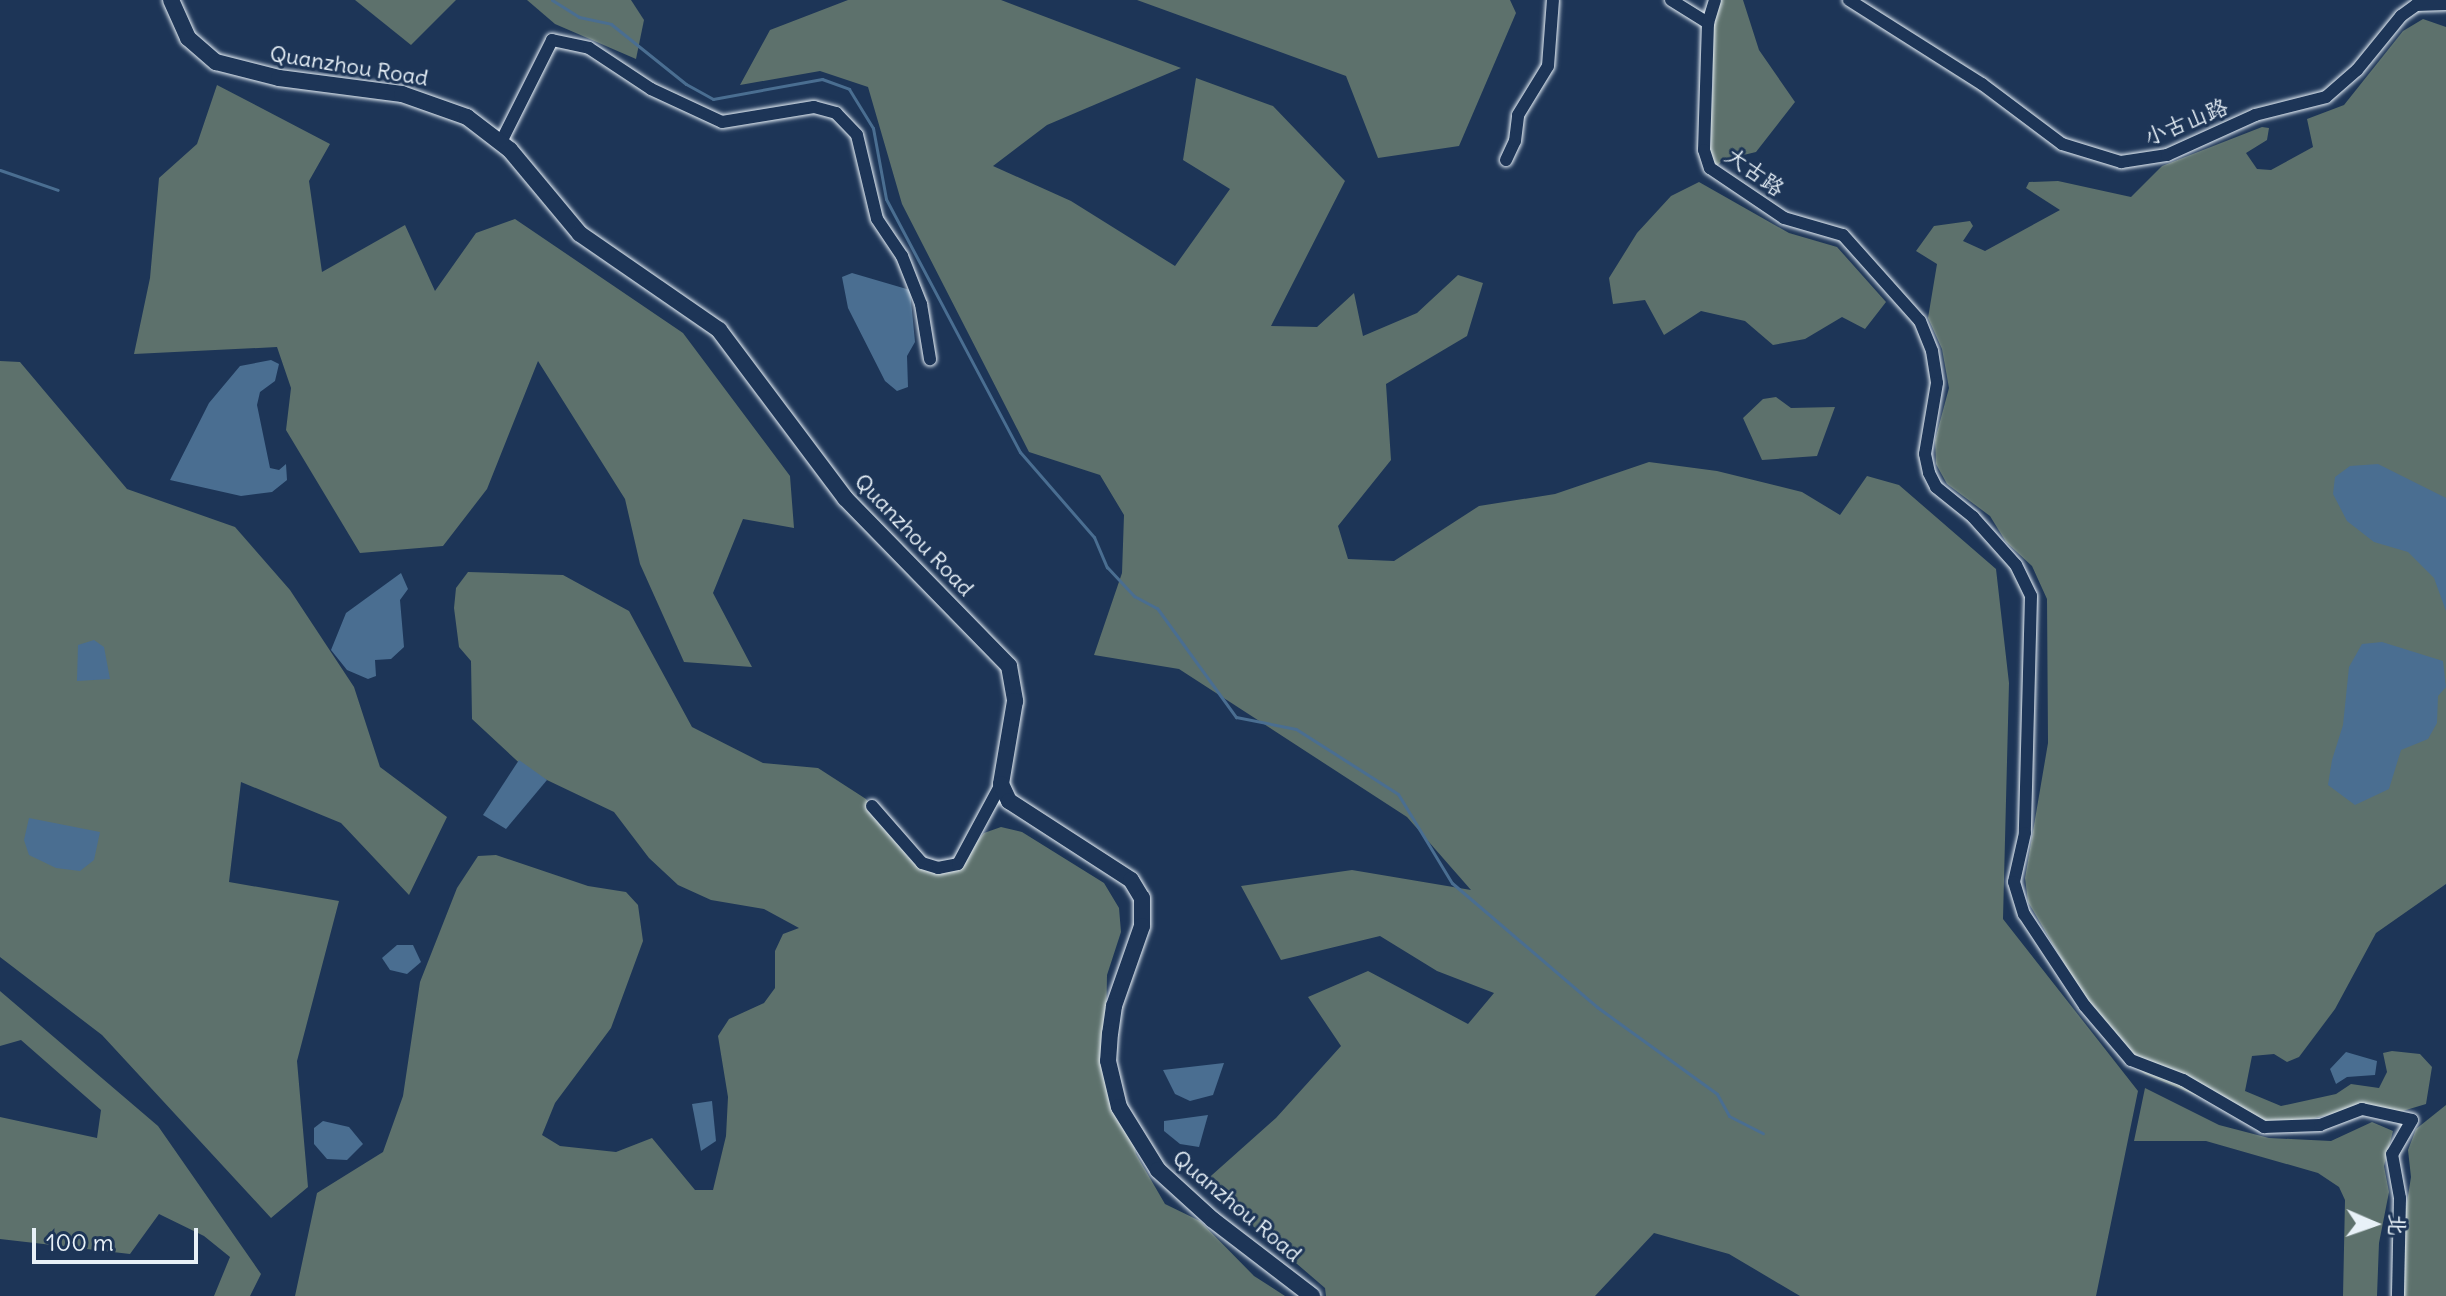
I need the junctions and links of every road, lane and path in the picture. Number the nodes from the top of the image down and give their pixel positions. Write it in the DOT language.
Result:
graph roads {
  1 [pos="171,0"];
  2 [pos="1553,0"];
  3 [pos="1671,0"];
  4 [pos="1715,0"];
  5 [pos="1849,0"];
  6 [pos="2446,4"];
  7 [pos="1708,23"];
  8 [pos="501,142"];
  9 [pos="1506,160"];
  10 [pos="930,359"];
  11 [pos="1001,784"];
  12 [pos="872,806"];
  13 [pos="1312,1296"];
  14 [pos="2398,1296"];
  1 -- 8 [label="street, Quanzhou Road"];
  2 -- 9 [label="street"];
  3 -- 7 [label="street"];
  4 -- 7 [label="street"];
  5 -- 6 [label="street, 小古山路"];
  7 -- 14 [label="street, 大古路"];
  8 -- 10 [label="street"];
  8 -- 11 [label="street, Quanzhou Road"];
  11 -- 12 [label="street"];
  11 -- 13 [label="street, Quanzhou Road"];
}
